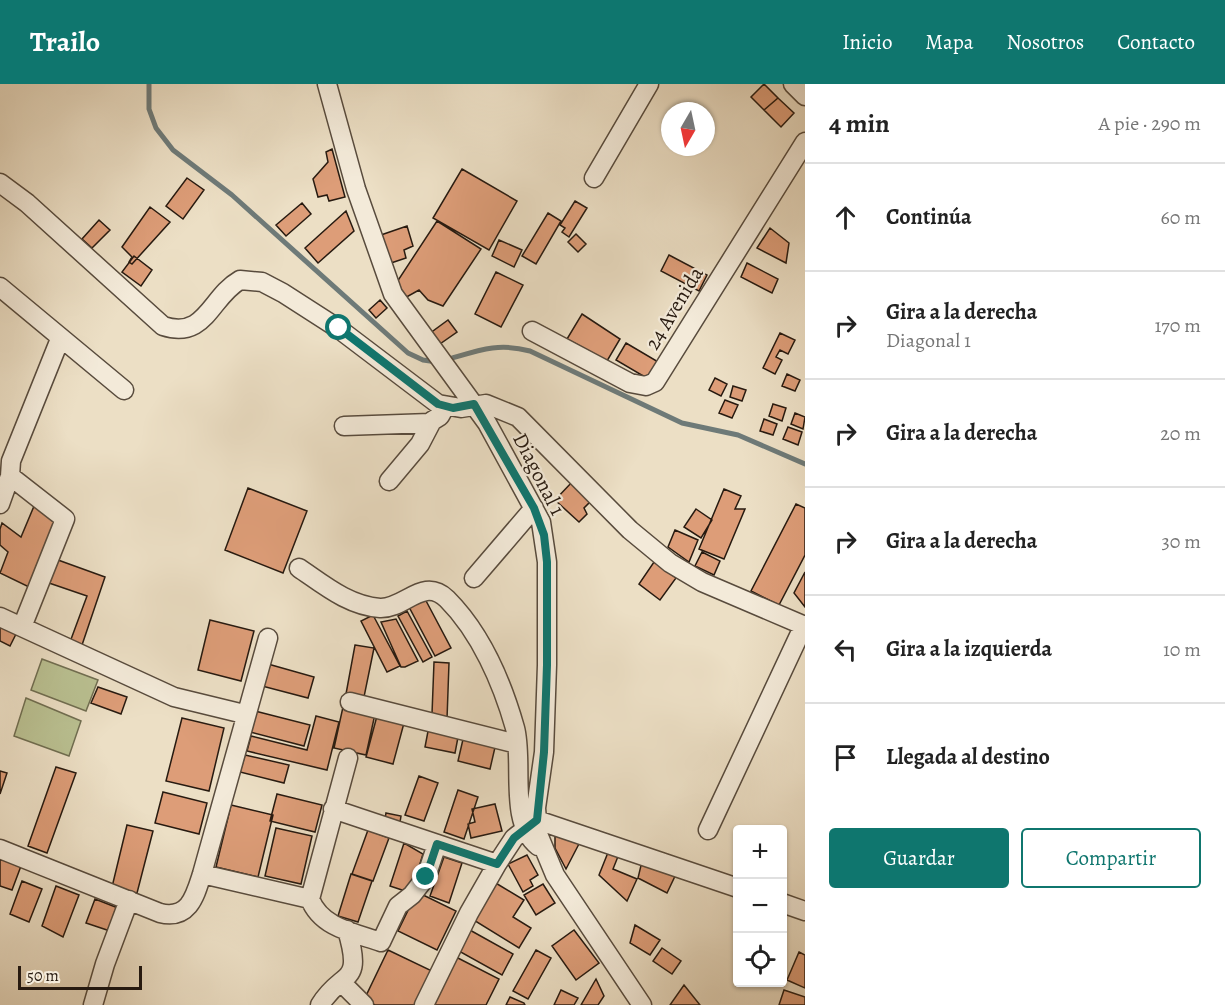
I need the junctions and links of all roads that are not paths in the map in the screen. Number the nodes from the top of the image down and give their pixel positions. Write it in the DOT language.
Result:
graph roads {
  1 [pos="327,84"];
  2 [pos="649,84"];
  3 [pos="793,84"];
  4 [pos="805,96"];
  5 [pos="805,142"];
  6 [pos="594,178"];
  7 [pos="0,183"];
  8 [pos="0,287"];
  9 [pos="532,331"];
  10 [pos="60,339"];
  11 [pos="124,390"];
  12 [pos="474,404"];
  13 [pos="445,407"];
  14 [pos="430,423"];
  15 [pos="344,426"];
  16 [pos="10,476"];
  17 [pos="389,481"];
  18 [pos="0,504"];
  19 [pos="534,508"];
  20 [pos="299,568"];
  21 [pos="474,578"];
  22 [pos="0,617"];
  23 [pos="805,626"];
  24 [pos="22,627"];
  25 [pos="268,638"];
  26 [pos="350,702"];
  27 [pos="244,714"];
  28 [pos="517,744"];
  29 [pos="348,758"];
  30 [pos="333,809"];
  31 [pos="531,825"];
  32 [pos="708,830"];
  33 [pos="437,844"];
  34 [pos="0,849"];
  35 [pos="497,864"];
  36 [pos="202,874"];
  37 [pos="733,886"];
  38 [pos="310,899"];
  39 [pos="129,900"];
  40 [pos="787,904"];
  41 [pos="805,911"];
  42 [pos="347,930"];
  43 [pos="342,984"];
  44 [pos="100,1002"];
  45 [pos="320,1005"];
  46 [pos="364,1005"];
  47 [pos="424,1005"];
  48 [pos="642,1005"];
  1 -- 12 [label="street, Diagonal 1"];
  2 -- 6 [label="street"];
  3 -- 4 [label="street"];
  5 -- 9 [label="street, 24 Avenida"];
  7 -- 13 [label="street"];
  8 -- 10 [label="street"];
  10 -- 11 [label="street"];
  10 -- 16 [label="street"];
  12 -- 13 [label="street"];
  12 -- 19 [label="street, Diagonal 1"];
  12 -- 23 [label="street"];
  13 -- 14 [label="street"];
  14 -- 15 [label="street"];
  14 -- 17 [label="street"];
  16 -- 18 [label="street"];
  16 -- 24 [label="street"];
  19 -- 21 [label="street"];
  19 -- 31 [label="street, Diagonal 1"];
  20 -- 28 [label="street"];
  22 -- 24 [label="street"];
  23 -- 32 [label="street"];
  24 -- 27 [label="street"];
  25 -- 27 [label="street"];
  26 -- 28 [label="street"];
  27 -- 36 [label="street"];
  28 -- 31 [label="street"];
  29 -- 30 [label="street"];
  30 -- 33 [label="street"];
  30 -- 38 [label="street"];
  31 -- 35 [label="street"];
  31 -- 37 [label="street"];
  31 -- 48 [label="street, Diagonal 1"];
  33 -- 35 [label="street"];
  33 -- 42 [label="street"];
  34 -- 39 [label="street"];
  35 -- 47 [label="street"];
  36 -- 38 [label="street"];
  36 -- 39 [label="street"];
  38 -- 42 [label="street"];
  39 -- 44 [label="street"];
  40 -- 41 [label="street"];
  42 -- 43 [label="street"];
  43 -- 45 [label="street"];
  43 -- 46 [label="street"];
}
